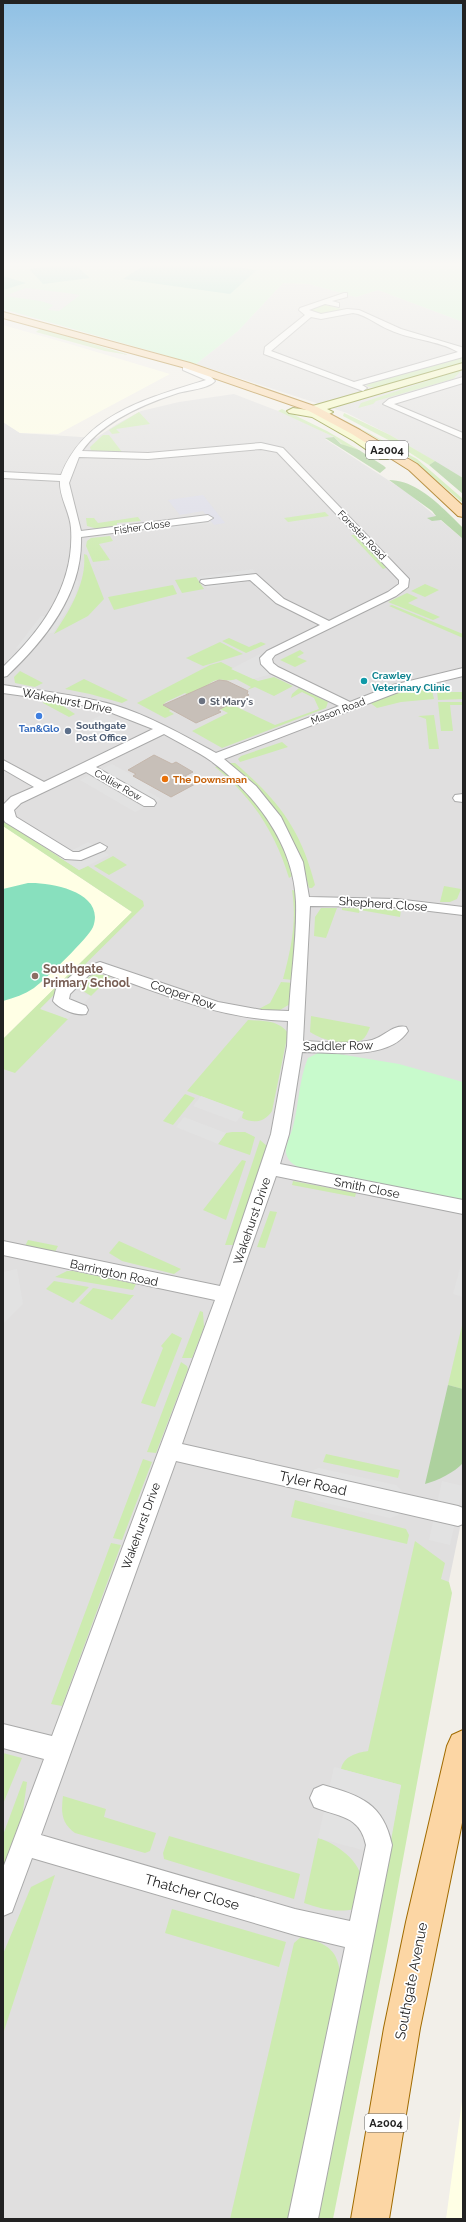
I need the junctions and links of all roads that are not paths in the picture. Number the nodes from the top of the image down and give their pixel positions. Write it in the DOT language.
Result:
graph roads {
  1 [pos="177,368"];
  2 [pos="185,368"];
  3 [pos="310,368"];
  4 [pos="415,368"];
  5 [pos="457,368"];
  6 [pos="208,377"];
  7 [pos="463,380"];
  8 [pos="354,384"];
  9 [pos="374,393"];
  10 [pos="293,411"];
  11 [pos="316,412"];
  12 [pos="463,436"];
  13 [pos="75,454"];
  14 [pos="384,456"];
  15 [pos="3,475"];
  16 [pos="64,478"];
  17 [pos="445,496"];
  18 [pos="463,513"];
  19 [pos="208,518"];
  20 [pos="77,534"];
  21 [pos="205,582"];
  22 [pos="328,625"];
  23 [pos="463,672"];
  24 [pos="3,673"];
  25 [pos="3,689"];
  26 [pos="349,706"];
  27 [pos="164,729"];
  28 [pos="215,758"];
  29 [pos="3,764"];
  30 [pos="87,767"];
  31 [pos="44,786"];
  32 [pos="149,803"];
  33 [pos="100,847"];
  34 [pos="303,901"];
  35 [pos="463,911"];
  36 [pos="80,1010"];
  37 [pos="297,1016"];
  38 [pos="400,1031"];
  39 [pos="295,1046"];
  40 [pos="270,1168"];
  41 [pos="463,1207"];
  42 [pos="3,1248"];
  43 [pos="226,1295"];
  44 [pos="168,1450"];
  45 [pos="458,1516"];
  46 [pos="3,1736"];
  47 [pos="463,1746"];
  48 [pos="58,1750"];
  49 [pos="323,1798"];
  50 [pos="26,1843"];
  51 [pos="3,1903"];
  52 [pos="360,1937"];
  53 [pos="303,2219"];
  54 [pos="370,2219"];
  1 -- 6 [label="main road, A2004"];
  2 -- 6 [label="main road, A2004"];
  3 -- 8 [label="street"];
  4 -- 8 [label="street"];
  5 -- 9 [label="street"];
  6 -- 10 [label="main road, A2004"];
  6 -- 11 [label="main road, A2004"];
  6 -- 13 [label="street"];
  7 -- 12 [label="street"];
  8 -- 9 [label="street"];
  9 -- 11 [label="street"];
  10 -- 11 [label="street"];
  10 -- 14 [label="main road, A2004"];
  11 -- 14 [label="street"];
  11 -- 17 [label="main road, A2004"];
  13 -- 16 [label="street"];
  13 -- 22 [label="street, Forester Road"];
  14 -- 17 [label="main road, A2004"];
  15 -- 16 [label="street"];
  16 -- 20 [label="street"];
  17 -- 18 [label="main road, A2004"];
  19 -- 20 [label="street, Fisher Close"];
  20 -- 24 [label="street"];
  21 -- 22 [label="street"];
  22 -- 26 [label="street, Forester Road"];
  23 -- 26 [label="street, Mason Road"];
  25 -- 27 [label="street, Wakehurst Drive"];
  26 -- 28 [label="street, Mason Road"];
  27 -- 28 [label="street, Wakehurst Drive"];
  27 -- 30 [label="street, Collier Row"];
  28 -- 34 [label="street, Wakehurst Drive"];
  29 -- 31 [label="street"];
  30 -- 31 [label="street, Collier Row"];
  30 -- 32 [label="street, Collier Row"];
  31 -- 33 [label="street, Collier Row"];
  34 -- 35 [label="street, Shepherd Close"];
  34 -- 37 [label="street, Wakehurst Drive"];
  36 -- 37 [label="street, Cooper Row"];
  37 -- 39 [label="street, Wakehurst Drive"];
  38 -- 39 [label="street, Saddler Row"];
  39 -- 40 [label="street, Wakehurst Drive"];
  40 -- 41 [label="street, Smith Close"];
  40 -- 43 [label="street, Wakehurst Drive"];
  42 -- 43 [label="street, Barrington Road"];
  43 -- 44 [label="street, Wakehurst Drive"];
  44 -- 45 [label="street, Tyler Road"];
  44 -- 48 [label="street, Wakehurst Drive"];
  46 -- 48 [label="street"];
  47 -- 54 [label="main road, Southgate Avenue / A2004"];
  48 -- 50 [label="street, Wakehurst Drive"];
  49 -- 52 [label="street"];
  50 -- 51 [label="street, Wakehurst Drive"];
  50 -- 52 [label="street, Thatcher Close"];
  52 -- 53 [label="street"];
}
